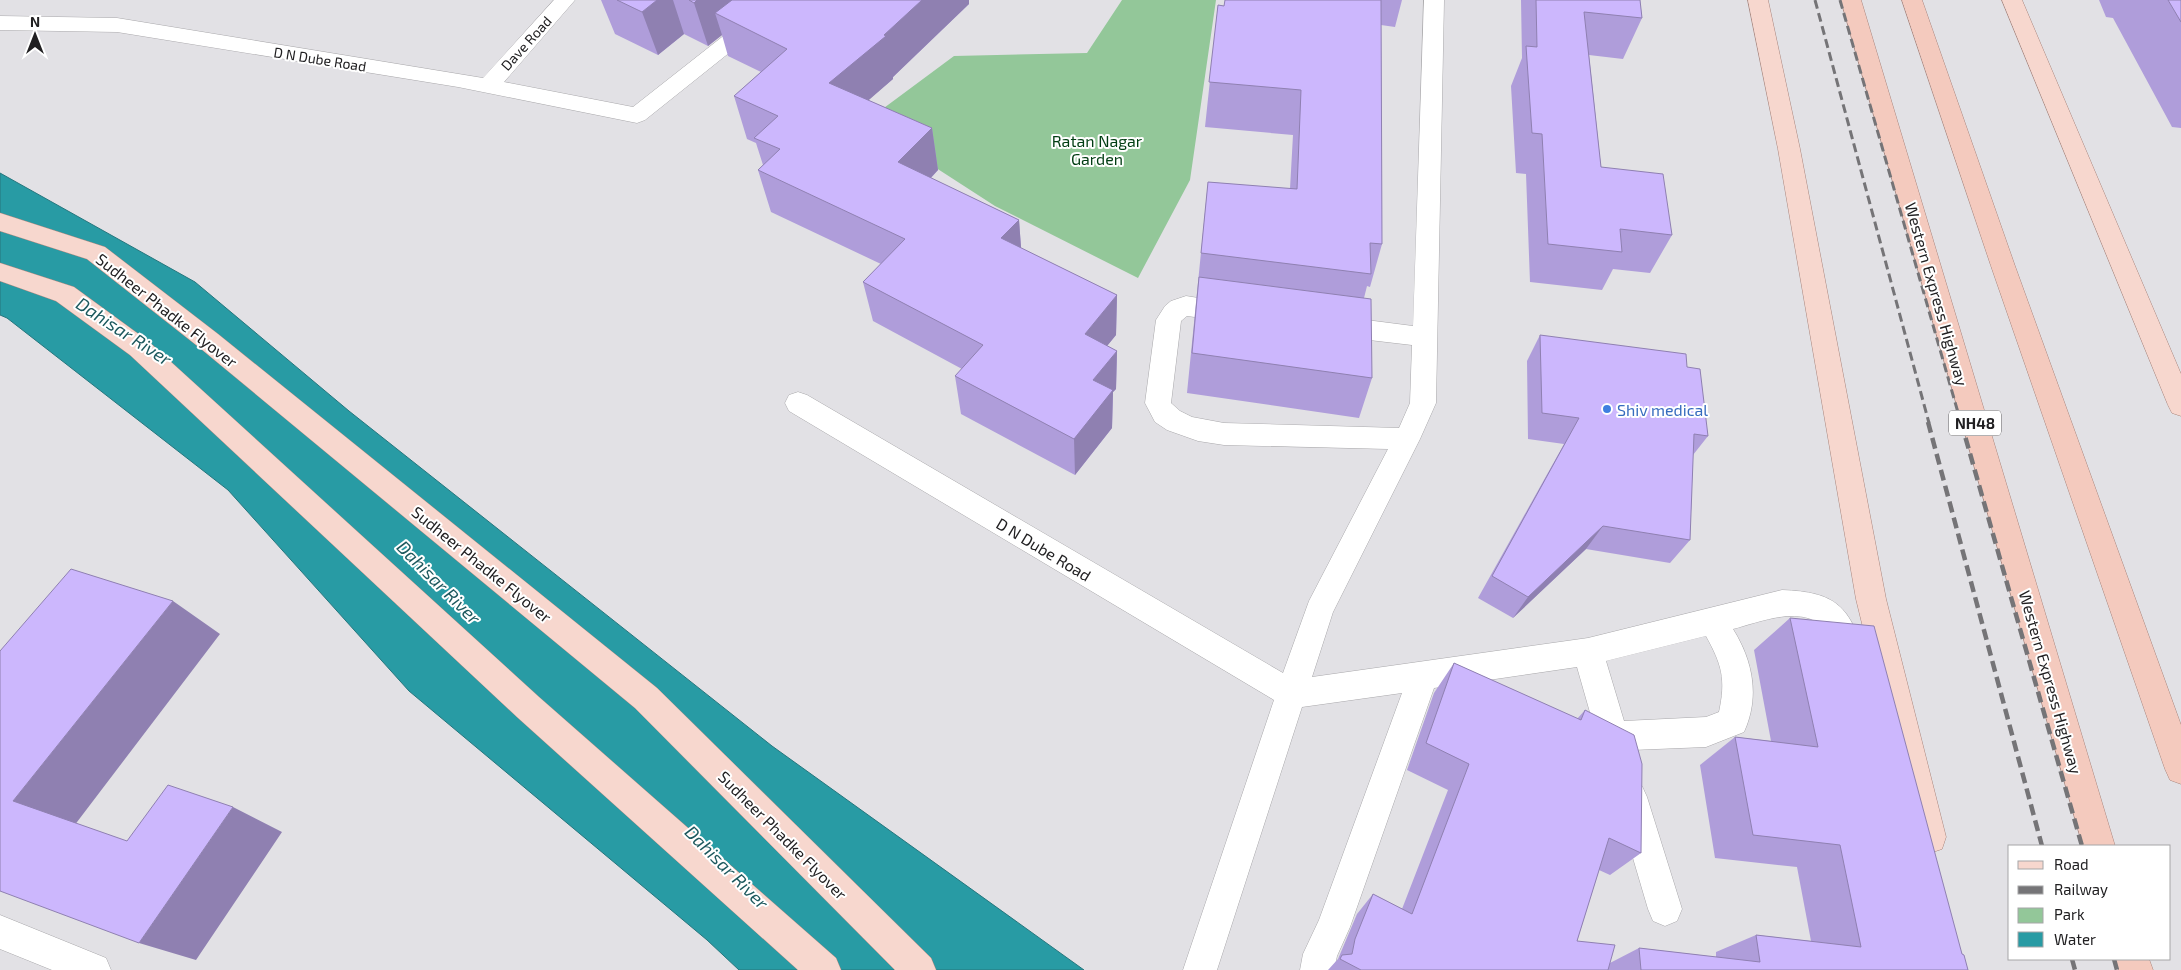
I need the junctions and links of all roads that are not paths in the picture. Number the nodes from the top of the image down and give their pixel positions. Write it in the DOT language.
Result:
graph roads {
  1 [pos="565,0"];
  2 [pos="782,0"];
  3 [pos="1434,0"];
  4 [pos="1758,0"];
  5 [pos="1851,0"];
  6 [pos="1912,0"];
  7 [pos="2012,0"];
  8 [pos="0,23"];
  9 [pos="488,86"];
  10 [pos="0,222"];
  11 [pos="0,272"];
  12 [pos="1254,315"];
  13 [pos="1313,323"];
  14 [pos="1425,337"];
  15 [pos="798,404"];
  16 [pos="2181,405"];
  17 [pos="1407,439"];
  18 [pos="1713,621"];
  19 [pos="1588,652"];
  20 [pos="1423,675"];
  21 [pos="1856,684"];
  22 [pos="1291,694"];
  23 [pos="1613,736"];
  24 [pos="2181,769"];
  25 [pos="2099,845"];
  26 [pos="1936,865"];
  27 [pos="1665,909"];
  28 [pos="0,932"];
  29 [pos="94,970"];
  30 [pos="824,970"];
  31 [pos="919,970"];
  32 [pos="1200,970"];
  33 [pos="1318,970"];
  1 -- 9 [label="street, Dave Road"];
  2 -- 9 [label="street, D N Dube Road"];
  3 -- 14 [label="street"];
  4 -- 26 [label="main road"];
  5 -- 25 [label="highway, Western Express Highway / NH48"];
  6 -- 24 [label="highway"];
  7 -- 16 [label="main road"];
  8 -- 9 [label="street, D N Dube Road"];
  10 -- 31 [label="main road, Sudheer Phadke Flyover"];
  11 -- 30 [label="main road"];
  12 -- 17 [label="street"];
  13 -- 14 [label="street"];
  14 -- 17 [label="street"];
  15 -- 22 [label="street, D N Dube Road"];
  17 -- 22 [label="street"];
  18 -- 19 [label="street"];
  18 -- 21 [label="street"];
  18 -- 23 [label="street"];
  19 -- 20 [label="street"];
  19 -- 23 [label="street"];
  20 -- 22 [label="street"];
  20 -- 33 [label="street"];
  22 -- 32 [label="street"];
  23 -- 27 [label="street"];
  28 -- 29 [label="street"];
}
